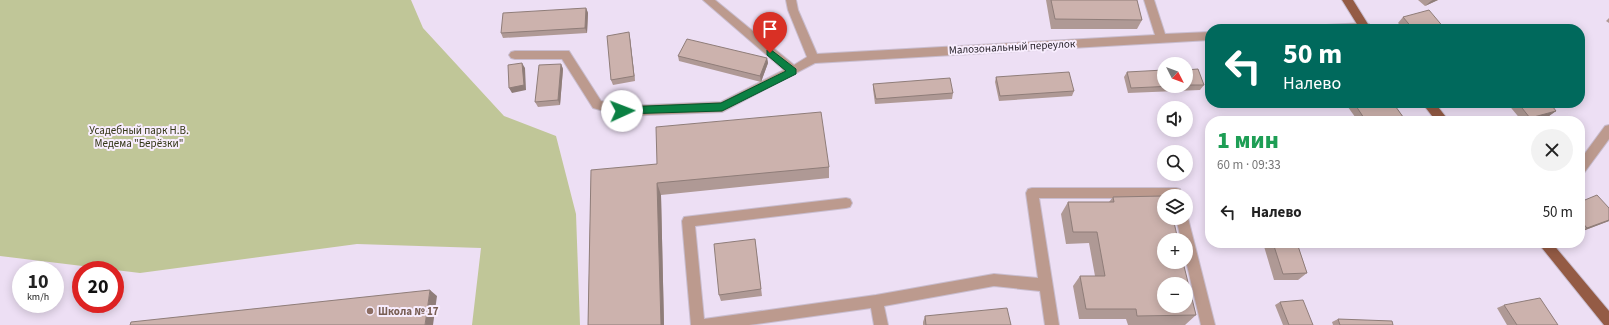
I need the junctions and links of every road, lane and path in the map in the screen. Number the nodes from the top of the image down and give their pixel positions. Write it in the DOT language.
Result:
graph roads {
  1 [pos="708,0"];
  2 [pos="791,0"];
  3 [pos="1149,0"];
  4 [pos="1347,0"];
  5 [pos="1362,24"];
  6 [pos="1205,36"];
  7 [pos="1162,38"];
  8 [pos="515,55"];
  9 [pos="813,59"];
  10 [pos="793,72"];
  11 [pos="1432,108"];
  12 [pos="1439,116"];
  13 [pos="1609,130"];
  14 [pos="1585,162"];
  15 [pos="1157,193"];
  16 [pos="846,203"];
  17 [pos="1184,225"];
  18 [pos="1548,248"];
  19 [pos="1046,285"];
  20 [pos="876,301"];
  21 [pos="1609,321"];
  22 [pos="698,325"];
  23 [pos="704,325"];
  24 [pos="882,325"];
  25 [pos="1052,325"];
  26 [pos="1208,325"];
  1 -- 10 [label="street"];
  2 -- 9 [label="street"];
  3 -- 7 [label="street"];
  4 -- 5 [label="main road"];
  6 -- 7 [label="street, Малозональный переулок"];
  7 -- 9 [label="street, Малозональный переулок"];
  8 -- 10 [label="street"];
  9 -- 10 [label="street"];
  11 -- 12 [label="main road"];
  13 -- 14 [label="street"];
  15 -- 19 [label="street"];
  16 -- 22 [label="street"];
  17 -- 26 [label="street"];
  18 -- 21 [label="main road"];
  19 -- 20 [label="street"];
  19 -- 25 [label="street"];
  20 -- 23 [label="street"];
  20 -- 24 [label="street"];
}
